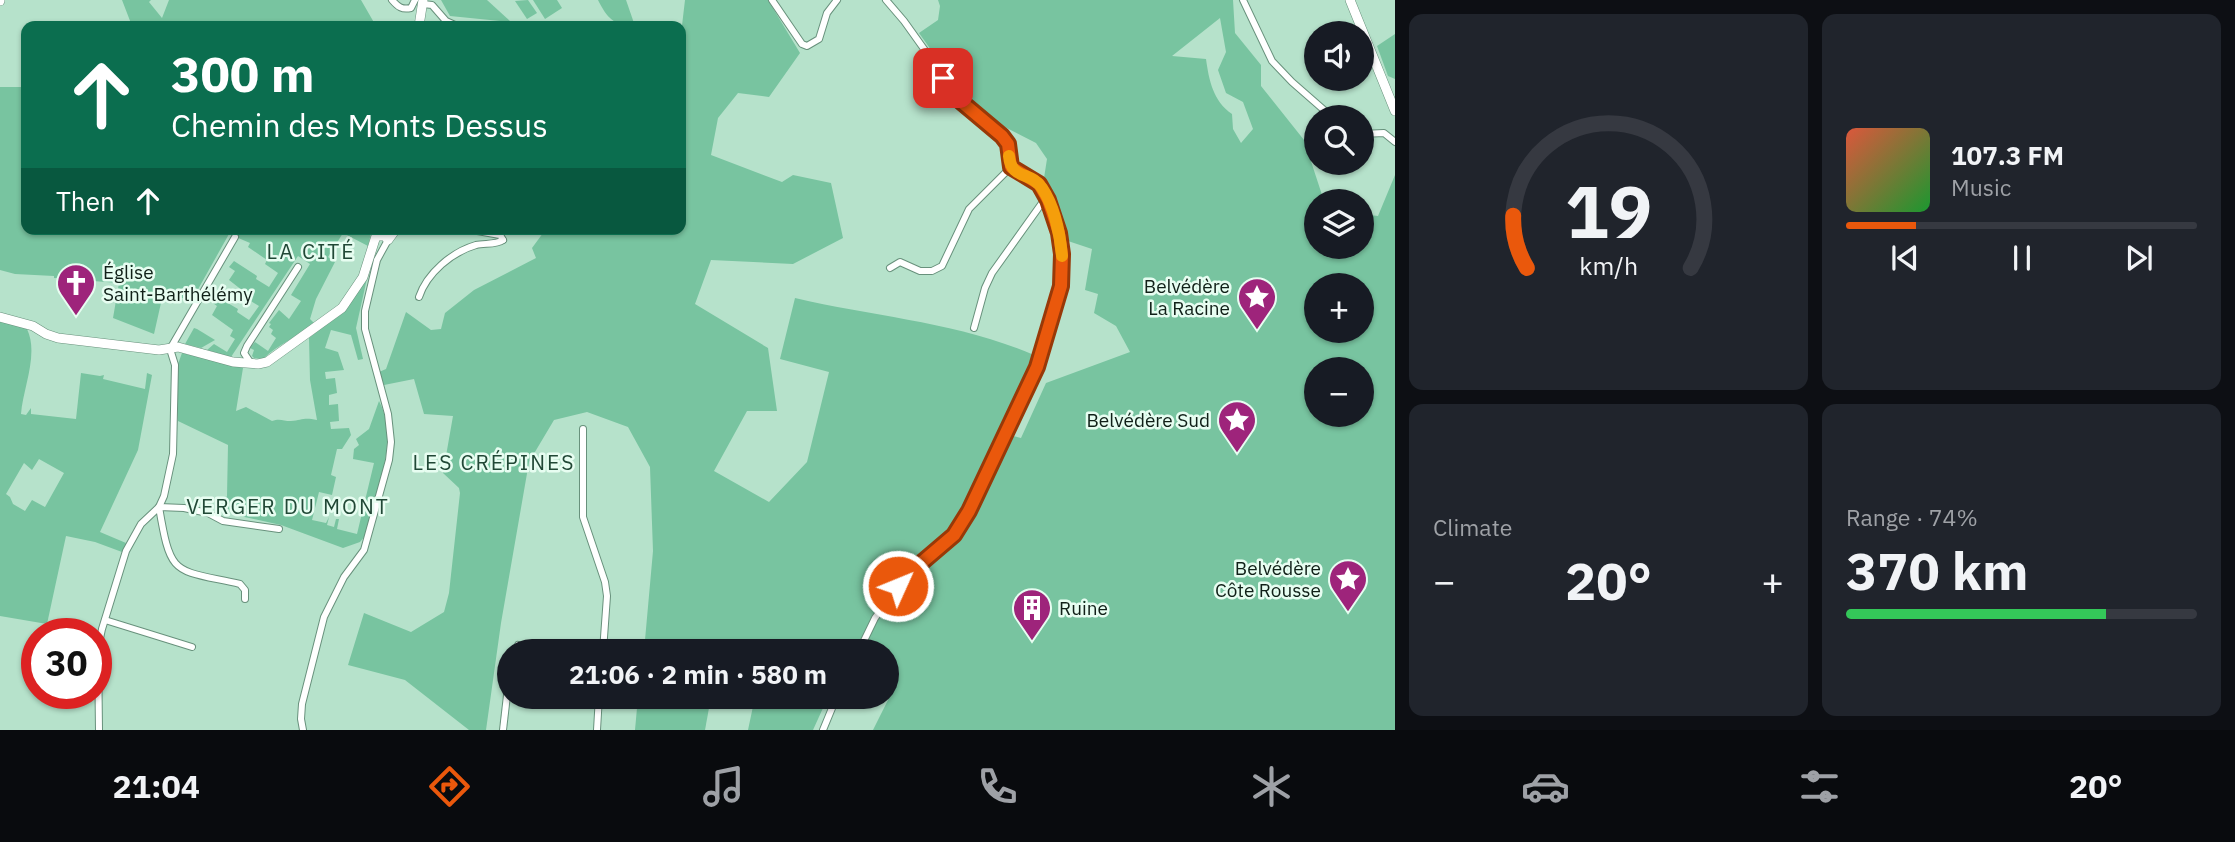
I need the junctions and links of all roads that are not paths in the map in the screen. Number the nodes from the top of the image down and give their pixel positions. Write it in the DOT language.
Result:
graph roads {
  1 [pos="392,0"];
  2 [pos="772,0"];
  3 [pos="837,0"];
  4 [pos="886,0"];
  5 [pos="1243,0"];
  6 [pos="1350,0"];
  7 [pos="420,1"];
  8 [pos="419,21"];
  9 [pos="446,21"];
  10 [pos="1318,105"];
  11 [pos="1395,111"];
  12 [pos="1374,133"];
  13 [pos="1395,142"];
  14 [pos="1011,167"];
  15 [pos="1048,200"];
  16 [pos="392,235"];
  17 [pos="500,235"];
  18 [pos="235,237"];
  19 [pos="388,240"];
  20 [pos="298,267"];
  21 [pos="890,268"];
  22 [pos="419,297"];
  23 [pos="0,317"];
  24 [pos="974,328"];
  25 [pos="170,349"];
  26 [pos="250,362"];
  27 [pos="583,429"];
  28 [pos="159,507"];
  29 [pos="279,529"];
  30 [pos="246,600"];
  31 [pos="106,618"];
  32 [pos="112,622"];
  33 [pos="604,639"];
  34 [pos="865,639"];
  35 [pos="192,647"];
  36 [pos="99,709"];
  37 [pos="505,709"];
  38 [pos="598,709"];
  39 [pos="832,709"];
  40 [pos="99,730"];
  41 [pos="303,730"];
  42 [pos="503,730"];
  43 [pos="597,730"];
  44 [pos="823,730"];
  1 -- 7 [label="street"];
  2 -- 3 [label="street"];
  4 -- 14 [label="street"];
  5 -- 10 [label="street"];
  6 -- 11 [label="street"];
  7 -- 8 [label="street"];
  7 -- 9 [label="street"];
  12 -- 13 [label="street"];
  14 -- 15 [label="street"];
  14 -- 21 [label="street"];
  15 -- 24 [label="street"];
  15 -- 34 [label="street"];
  16 -- 19 [label="street"];
  17 -- 22 [label="street"];
  18 -- 25 [label="street"];
  19 -- 26 [label="street"];
  19 -- 41 [label="street"];
  20 -- 26 [label="street"];
  23 -- 25 [label="street"];
  25 -- 26 [label="street"];
  25 -- 28 [label="street"];
  27 -- 33 [label="street"];
  28 -- 29 [label="street"];
  28 -- 30 [label="street"];
  28 -- 31 [label="street"];
  32 -- 35 [label="street"];
  36 -- 40 [label="street"];
  37 -- 42 [label="street"];
  38 -- 43 [label="street"];
  39 -- 44 [label="street"];
}
